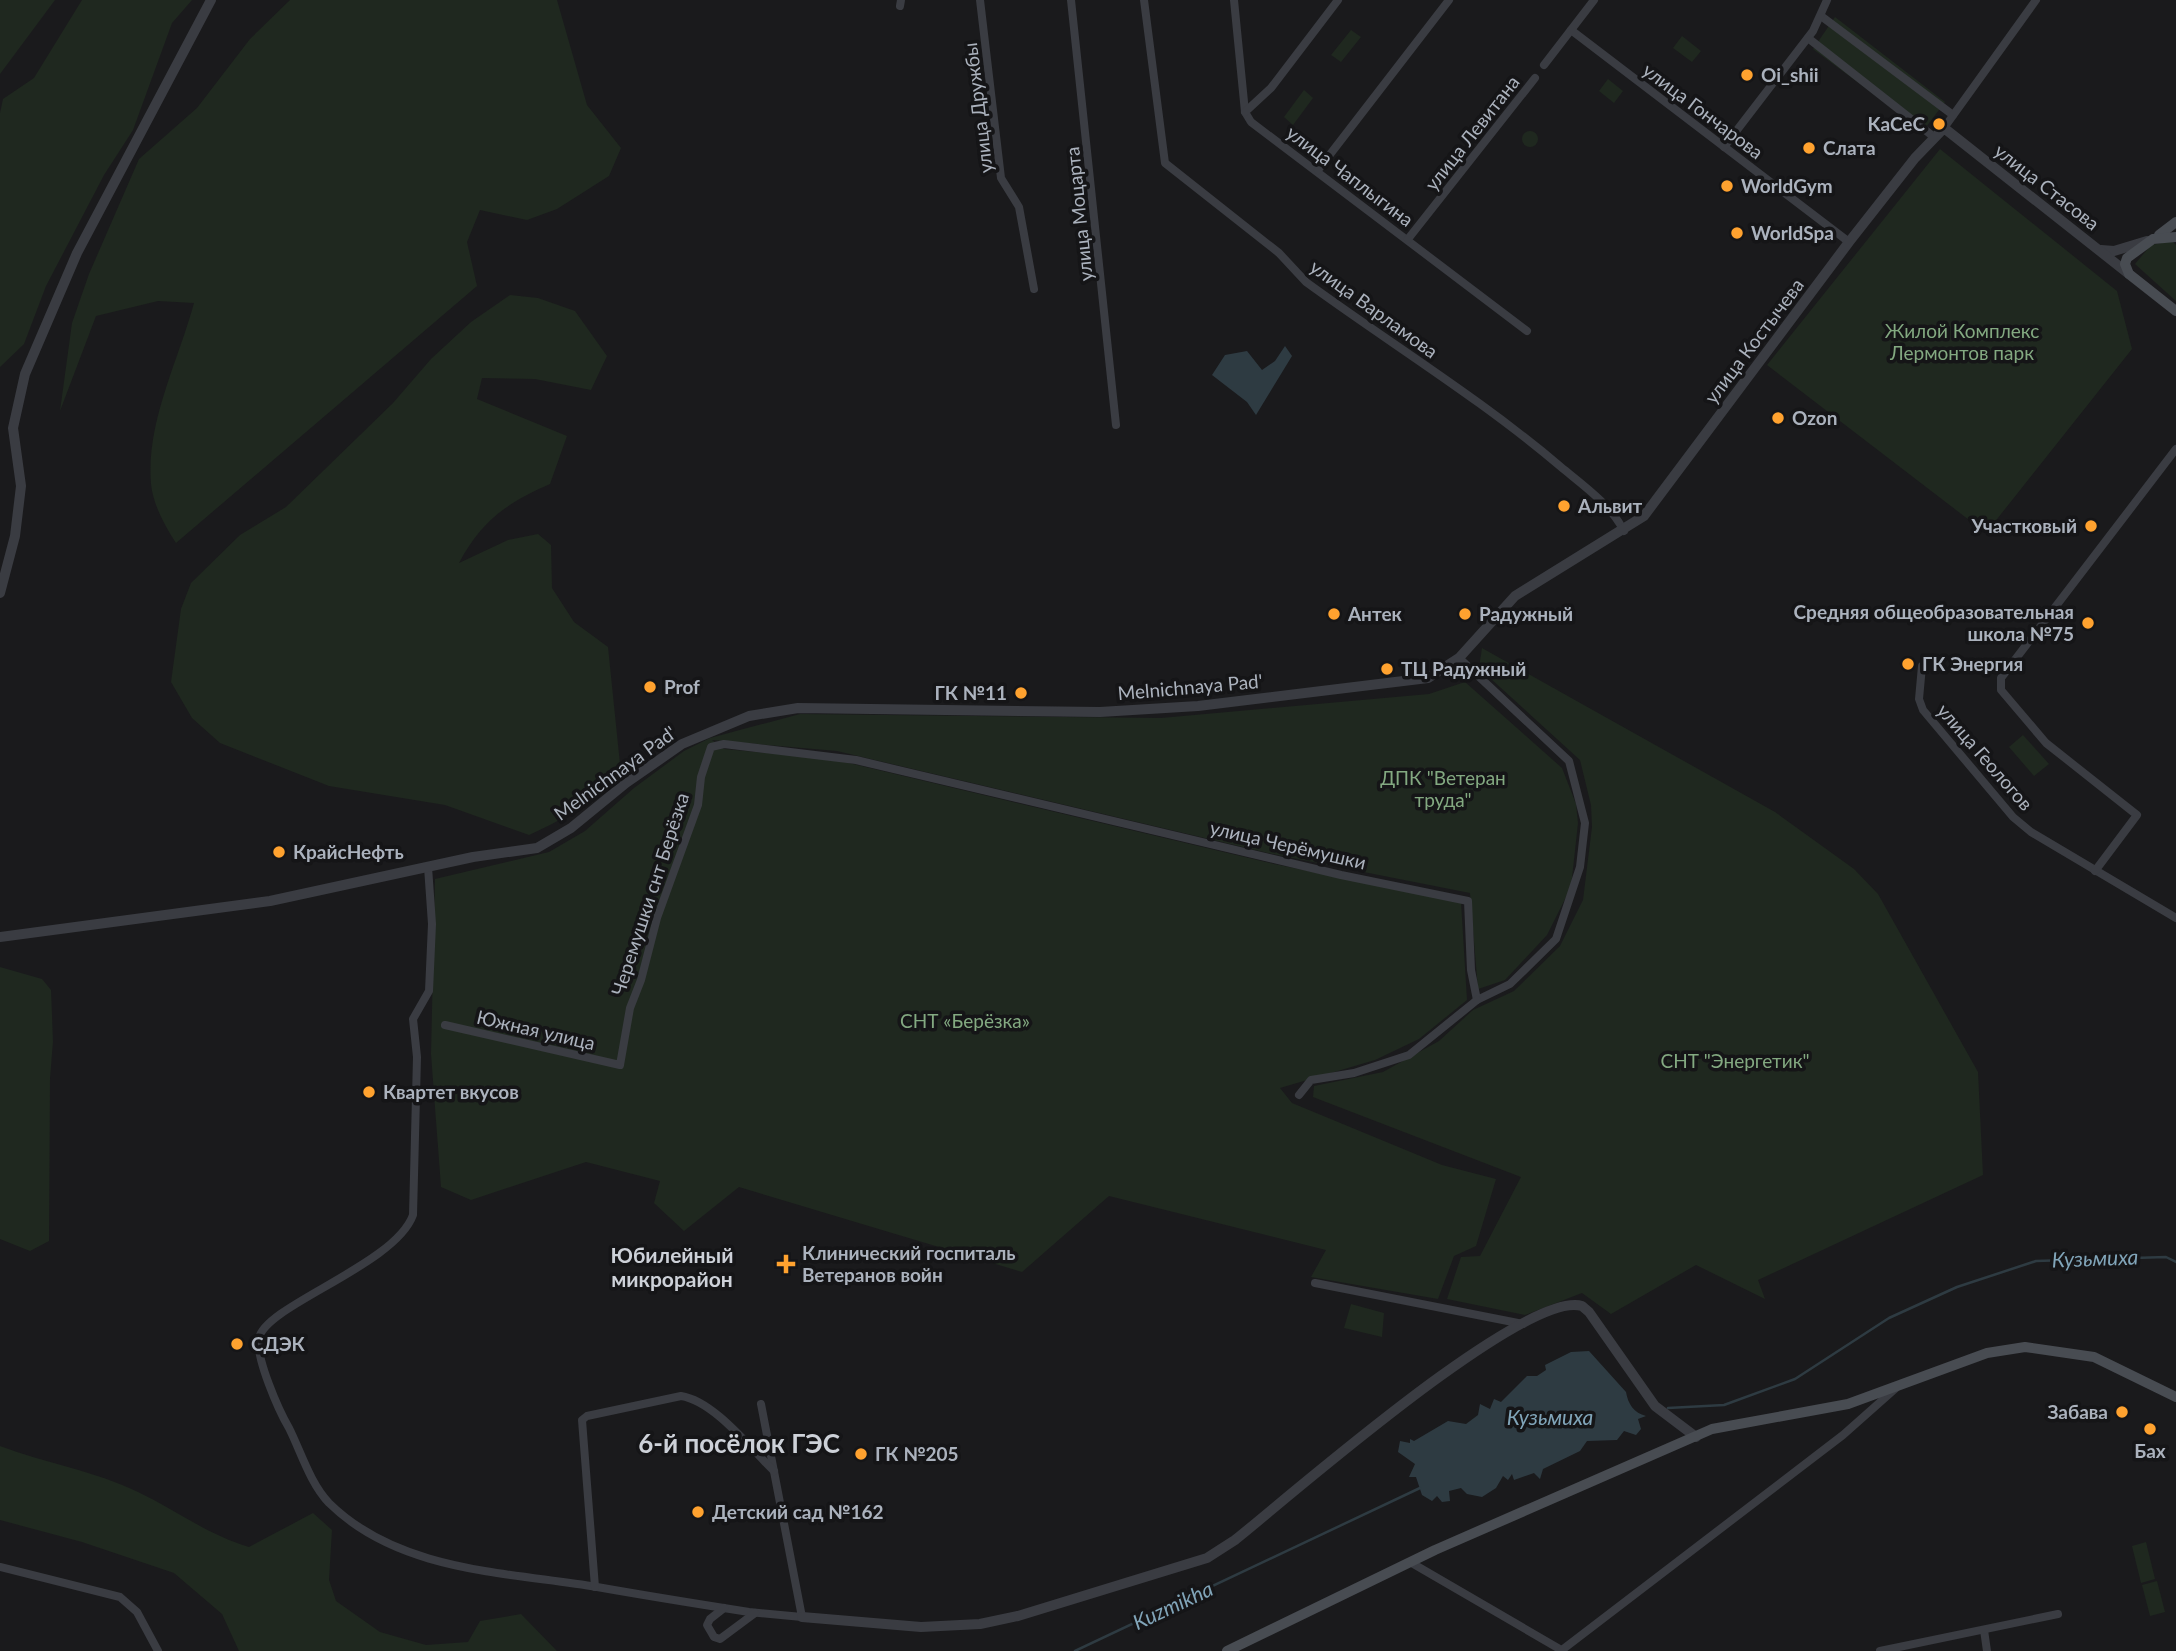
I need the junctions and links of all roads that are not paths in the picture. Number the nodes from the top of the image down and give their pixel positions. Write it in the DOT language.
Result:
graph roads {
  1 [pos="211,0"];
  2 [pos="980,0"];
  3 [pos="1071,0"];
  4 [pos="1144,0"];
  5 [pos="1234,0"];
  6 [pos="1338,0"];
  7 [pos="1449,0"];
  8 [pos="1594,0"];
  9 [pos="1827,0"];
  10 [pos="2031,2"];
  11 [pos="1821,16"];
  12 [pos="1571,30"];
  13 [pos="1808,38"];
  14 [pos="1544,65"];
  15 [pos="1535,78"];
  16 [pos="1245,112"];
  17 [pos="1953,114"];
  18 [pos="1944,128"];
  19 [pos="1934,137"];
  20 [pos="1724,147"];
  21 [pos="1318,170"];
  22 [pos="2176,222"];
  23 [pos="2176,237"];
  24 [pos="1408,239"];
  25 [pos="2153,239"];
  26 [pos="1849,242"];
  27 [pos="2091,245"];
  28 [pos="2129,274"];
  29 [pos="1034,289"];
  30 [pos="2173,310"];
  31 [pos="1527,331"];
  32 [pos="1116,425"];
  33 [pos="2176,449"];
  34 [pos="1624,531"];
  35 [pos="0,593"];
  36 [pos="1459,658"];
  37 [pos="1922,666"];
  38 [pos="724,744"];
  39 [pos="428,867"];
  40 [pos="2095,871"];
  41 [pos="2176,918"];
  42 [pos="0,937"];
  43 [pos="1477,1000"];
  44 [pos="444,1025"];
  45 [pos="620,1065"];
  46 [pos="1299,1095"];
  47 [pos="1315,1283"];
  48 [pos="1523,1324"];
  49 [pos="1896,1388"];
  50 [pos="2176,1397"];
  51 [pos="761,1404"];
  52 [pos="1696,1437"];
  53 [pos="774,1471"];
  54 [pos="1410,1562"];
  55 [pos="0,1567"];
  56 [pos="595,1587"];
  57 [pos="724,1608"];
  58 [pos="755,1613"];
  59 [pos="2058,1614"];
  60 [pos="802,1617"];
  61 [pos="1984,1630"];
  62 [pos="1920,1647"];
  63 [pos="158,1651"];
  64 [pos="1227,1651"];
  65 [pos="1562,1651"];
  66 [pos="1880,1651"];
  67 [pos="1987,1651"];
  1 -- 35 [label="street"];
  2 -- 29 [label="street, улица Дружбы"];
  3 -- 32 [label="street, улица Моцарта"];
  4 -- 34 [label="street, улица Варламова"];
  5 -- 16 [label="street"];
  6 -- 16 [label="street"];
  7 -- 21 [label="street"];
  8 -- 12 [label="street, улица Левитана"];
  9 -- 11 [label="street"];
  10 -- 17 [label="street, улица Костычева"];
  11 -- 13 [label="street"];
  11 -- 17 [label="street"];
  12 -- 14 [label="street, улица Левитана"];
  12 -- 20 [label="street, улица Гончарова"];
  13 -- 19 [label="street"];
  13 -- 20 [label="street"];
  15 -- 24 [label="street, улица Левитана"];
  16 -- 21 [label="street, улица Чаплыгина"];
  17 -- 18 [label="street, улица Костычева"];
  18 -- 19 [label="street, улица Костычева"];
  18 -- 27 [label="street, улица Стасова"];
  19 -- 26 [label="street, улица Костычева"];
  20 -- 26 [label="street, улица Гончарова"];
  21 -- 24 [label="street, улица Чаплыгина"];
  22 -- 25 [label="main road"];
  23 -- 25 [label="main road"];
  24 -- 31 [label="street, улица Чаплыгина"];
  25 -- 27 [label="street"];
  25 -- 28 [label="main road"];
  26 -- 34 [label="street, улица Костычева"];
  27 -- 28 [label="street, улица Стасова"];
  28 -- 30 [label="main road"];
  33 -- 40 [label="street"];
  34 -- 36 [label="street, улица Костычева"];
  36 -- 39 [label="street, Melnichnaya Pad'"];
  36 -- 43 [label="street"];
  37 -- 40 [label="street, улица Геологов"];
  38 -- 43 [label="street, улица Черёмушки"];
  38 -- 45 [label="street, Черемушки снт Берёзка"];
  39 -- 42 [label="street, Melnichnaya Pad'"];
  39 -- 56 [label="street"];
  40 -- 41 [label="street, улица Геологов"];
  43 -- 46 [label="street"];
  44 -- 45 [label="street, Южная улица"];
  47 -- 48 [label="street"];
  48 -- 52 [label="street"];
  48 -- 60 [label="street"];
  49 -- 50 [label="main road"];
  49 -- 52 [label="main road"];
  49 -- 65 [label="street"];
  51 -- 53 [label="street"];
  52 -- 54 [label="main road"];
  53 -- 56 [label="street"];
  53 -- 60 [label="street"];
  54 -- 64 [label="main road"];
  54 -- 65 [label="street"];
  55 -- 63 [label="street"];
  56 -- 57 [label="street"];
  57 -- 58 [label="street"];
  57 -- 58 [label="street"];
  58 -- 60 [label="street"];
  59 -- 61 [label="street"];
  61 -- 62 [label="street"];
  61 -- 67 [label="street"];
  62 -- 66 [label="street"];
}
